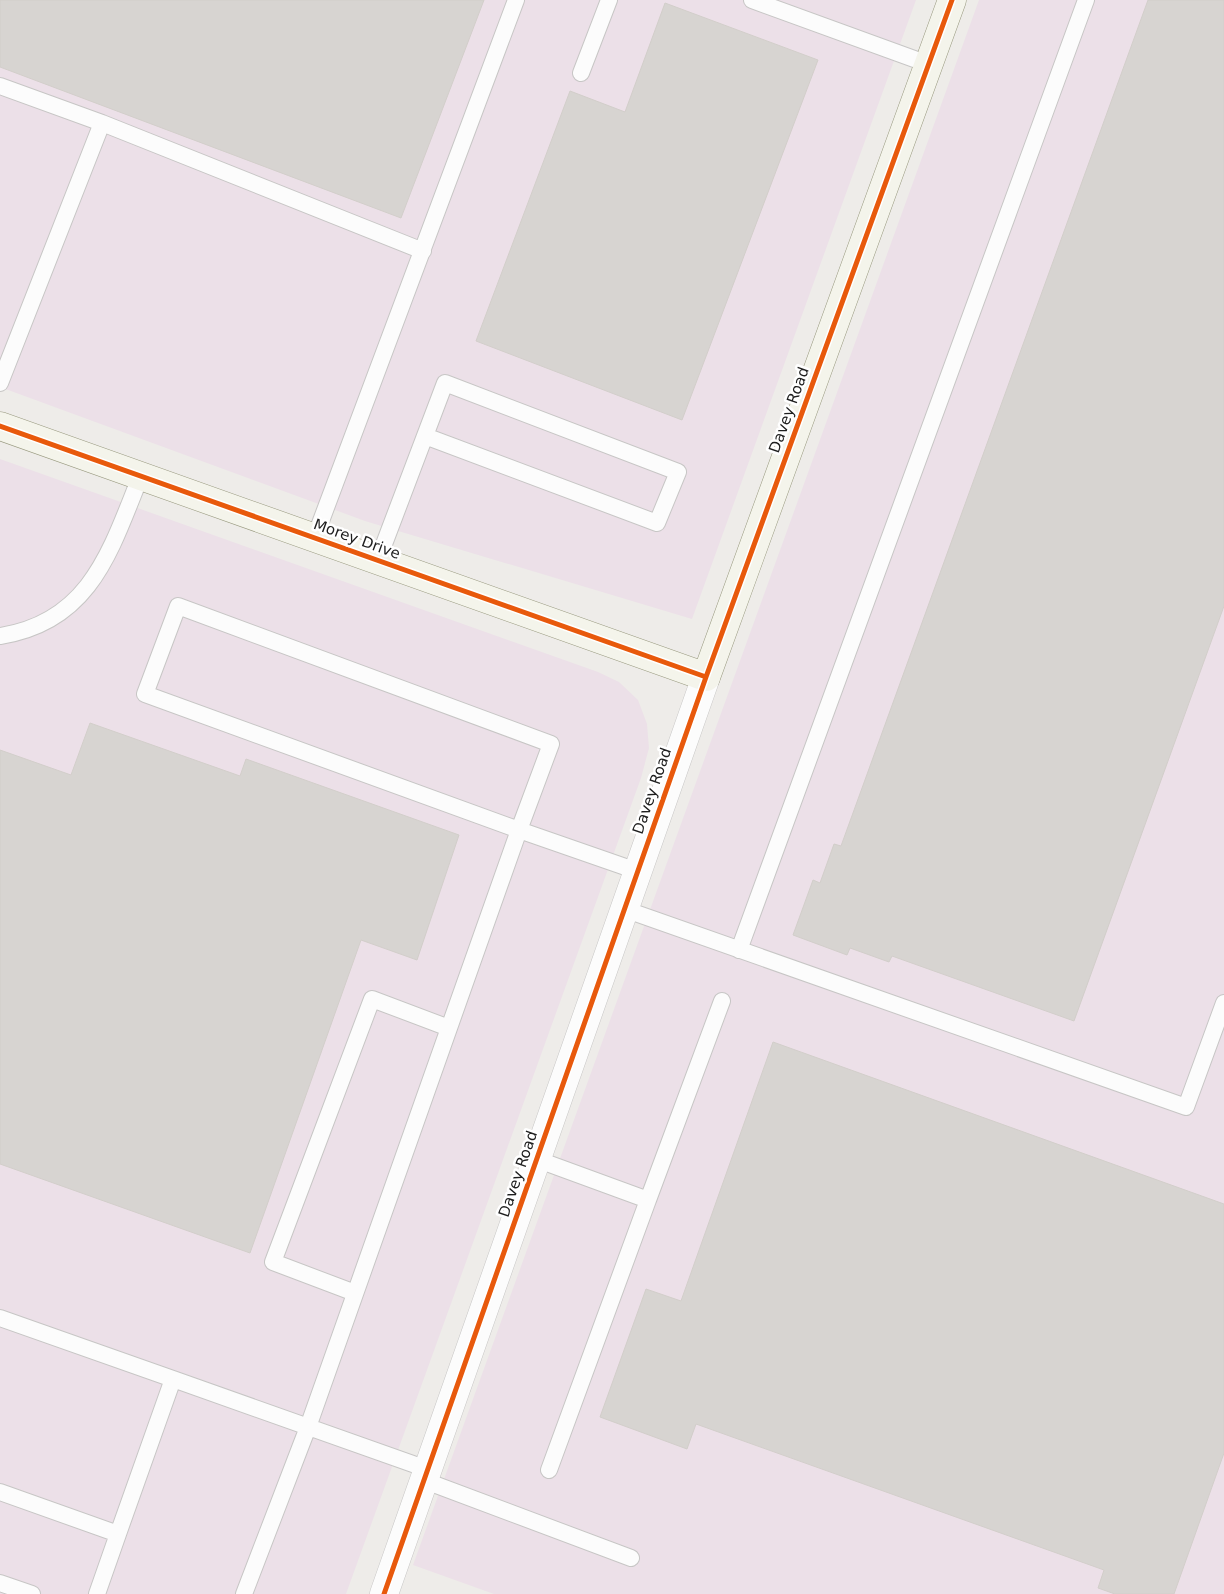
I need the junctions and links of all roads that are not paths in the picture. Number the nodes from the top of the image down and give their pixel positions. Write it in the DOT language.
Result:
graph roads {
  1 [pos="516,0"];
  2 [pos="609,0"];
  3 [pos="752,0"];
  4 [pos="952,0"];
  5 [pos="1086,0"];
  6 [pos="928,64"];
  7 [pos="581,73"];
  8 [pos="0,86"];
  9 [pos="102,123"];
  10 [pos="423,251"];
  11 [pos="0,383"];
  12 [pos="0,426"];
  13 [pos="425,436"];
  14 [pos="141,475"];
  15 [pos="316,538"];
  16 [pos="378,560"];
  17 [pos="0,636"];
  18 [pos="706,677"];
  19 [pos="519,830"];
  20 [pos="637,871"];
  21 [pos="624,909"];
  22 [pos="739,950"];
  23 [pos="722,1001"];
  24 [pos="1224,1003"];
  25 [pos="449,1028"];
  26 [pos="536,1160"];
  27 [pos="648,1200"];
  28 [pos="355,1292"];
  29 [pos="0,1318"];
  30 [pos="173,1379"];
  31 [pos="308,1427"];
  32 [pos="550,1470"];
  33 [pos="425,1475"];
  34 [pos="0,1492"];
  35 [pos="118,1534"];
  36 [pos="631,1558"];
  37 [pos="0,1582"];
  38 [pos="32,1594"];
  39 [pos="97,1594"];
  40 [pos="244,1594"];
  41 [pos="384,1594"];
  1 -- 10 [label="lane"];
  2 -- 7 [label="lane"];
  3 -- 6 [label="lane"];
  4 -- 6 [label="street, Davey Road"];
  5 -- 22 [label="lane"];
  6 -- 18 [label="street, Davey Road"];
  8 -- 9 [label="lane"];
  9 -- 10 [label="lane"];
  9 -- 11 [label="lane"];
  10 -- 15 [label="lane"];
  12 -- 14 [label="street, Morey Drive"];
  13 -- 13 [label="lane"];
  13 -- 16 [label="lane"];
  14 -- 15 [label="street, Morey Drive"];
  14 -- 17 [label="lane"];
  15 -- 16 [label="street, Morey Drive"];
  16 -- 18 [label="street, Morey Drive"];
  18 -- 20 [label="street, Davey Road"];
  19 -- 19 [label="lane"];
  19 -- 20 [label="lane"];
  19 -- 25 [label="lane"];
  20 -- 21 [label="street, Davey Road"];
  21 -- 22 [label="lane"];
  21 -- 26 [label="street, Davey Road"];
  22 -- 24 [label="lane"];
  23 -- 27 [label="lane"];
  25 -- 28 [label="lane"];
  25 -- 28 [label="lane"];
  26 -- 27 [label="lane"];
  26 -- 33 [label="street, Davey Road"];
  27 -- 32 [label="lane"];
  28 -- 31 [label="lane"];
  29 -- 30 [label="lane"];
  30 -- 31 [label="lane"];
  30 -- 35 [label="lane"];
  31 -- 33 [label="lane"];
  31 -- 40 [label="lane"];
  33 -- 36 [label="lane"];
  33 -- 41 [label="street, Davey Road"];
  34 -- 35 [label="lane"];
  35 -- 39 [label="lane"];
  37 -- 38 [label="lane"];
}
